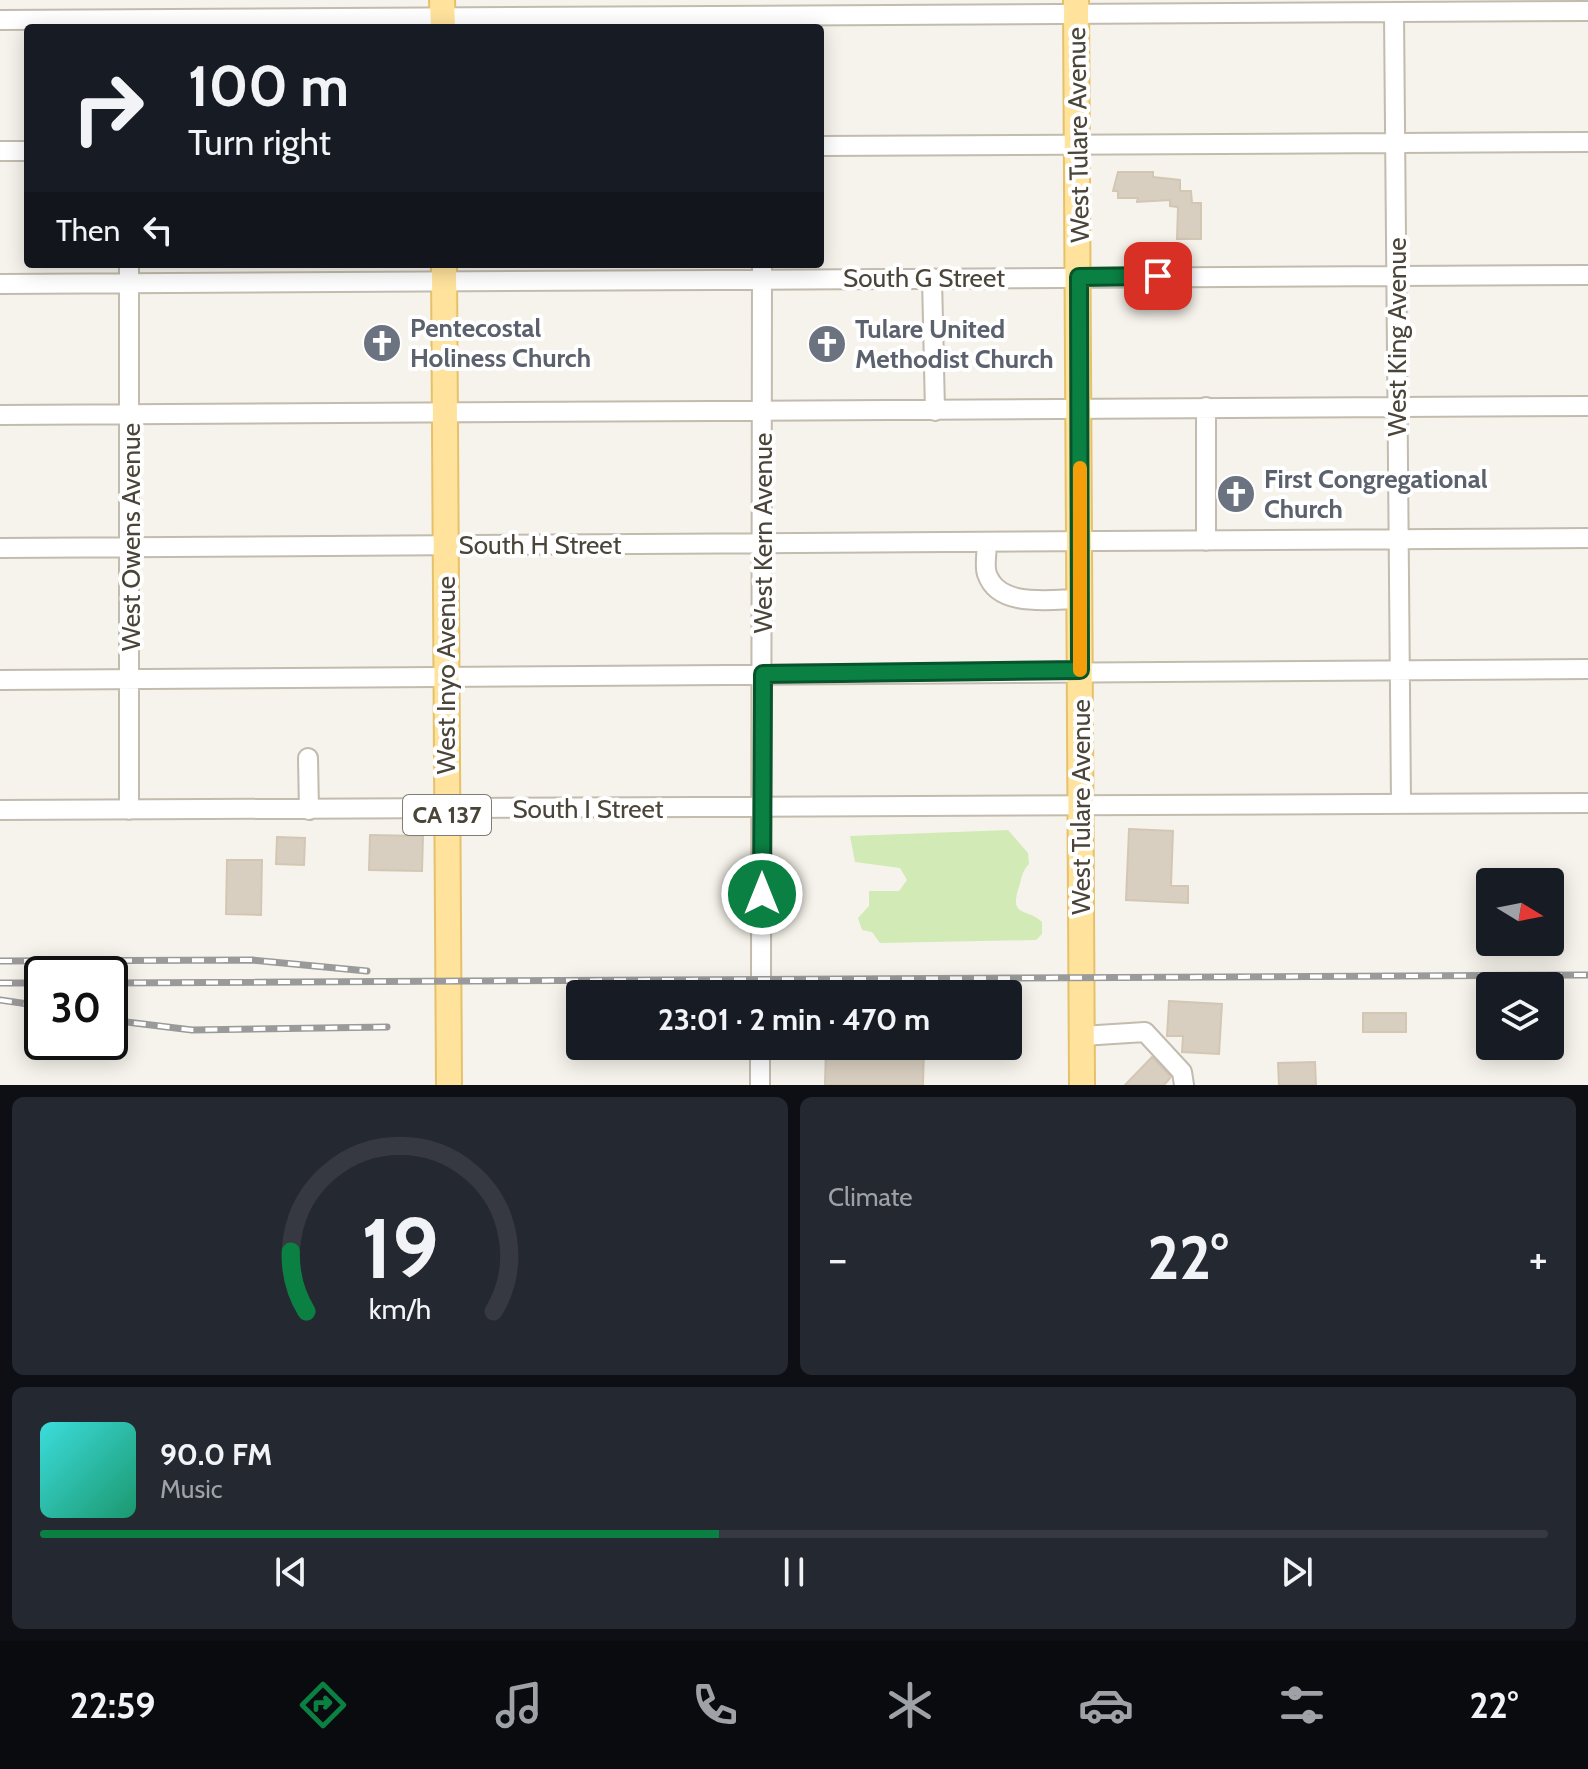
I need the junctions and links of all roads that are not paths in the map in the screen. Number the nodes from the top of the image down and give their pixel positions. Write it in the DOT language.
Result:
graph roads {
  1 [pos="126,0"];
  2 [pos="1076,6"];
  3 [pos="1500,6"];
  4 [pos="1359,7"];
  5 [pos="1588,11"];
  6 [pos="1394,13"];
  7 [pos="760,14"];
  8 [pos="442,15"];
  9 [pos="0,20"];
  10 [pos="127,24"];
  11 [pos="1588,142"];
  12 [pos="1078,144"];
  13 [pos="1395,144"];
  14 [pos="824,146"];
  15 [pos="0,151"];
  16 [pos="24,151"];
  17 [pos="129,268"];
  18 [pos="762,272"];
  19 [pos="444,273"];
  20 [pos="1588,275"];
  21 [pos="1396,276"];
  22 [pos="1079,277"];
  23 [pos="932,278"];
  24 [pos="129,283"];
  25 [pos="0,284"];
  26 [pos="1397,406"];
  27 [pos="1588,406"];
  28 [pos="1206,407"];
  29 [pos="1080,409"];
  30 [pos="935,411"];
  31 [pos="130,412"];
  32 [pos="762,413"];
  33 [pos="445,414"];
  34 [pos="0,415"];
  35 [pos="1588,538"];
  36 [pos="1398,539"];
  37 [pos="1206,541"];
  38 [pos="987,542"];
  39 [pos="1081,542"];
  40 [pos="763,544"];
  41 [pos="446,546"];
  42 [pos="0,548"];
  43 [pos="131,548"];
  44 [pos="1080,599"];
  45 [pos="1588,669"];
  46 [pos="1080,670"];
  47 [pos="1399,671"];
  48 [pos="763,674"];
  49 [pos="446,678"];
  50 [pos="131,679"];
  51 [pos="0,680"];
  52 [pos="308,758"];
  53 [pos="1588,803"];
  54 [pos="1401,804"];
  55 [pos="1080,806"];
  56 [pos="762,808"];
  57 [pos="447,809"];
  58 [pos="0,810"];
  59 [pos="129,810"];
  60 [pos="309,810"];
  61 [pos="761,980"];
  62 [pos="1082,1036"];
  63 [pos="760,1060"];
  64 [pos="449,1085"];
  65 [pos="760,1085"];
  66 [pos="1082,1085"];
  67 [pos="1184,1085"];
  1 -- 10 [label="street"];
  2 -- 4 [label="street"];
  2 -- 7 [label="street"];
  2 -- 12 [label="main road, West Tulare Avenue"];
  3 -- 5 [label="street"];
  3 -- 6 [label="street"];
  4 -- 6 [label="street"];
  6 -- 13 [label="street, West King Avenue"];
  7 -- 8 [label="street"];
  8 -- 10 [label="street"];
  9 -- 10 [label="street"];
  11 -- 13 [label="street"];
  12 -- 13 [label="street"];
  12 -- 14 [label="street"];
  12 -- 22 [label="main road, West Tulare Avenue"];
  13 -- 21 [label="street, West King Avenue"];
  15 -- 16 [label="street"];
  17 -- 24 [label="street, West Owens Avenue"];
  18 -- 19 [label="street, South G Street"];
  18 -- 23 [label="street, South G Street"];
  18 -- 32 [label="street, West Kern Avenue"];
  19 -- 24 [label="street, South G Street"];
  19 -- 33 [label="main road, West Inyo Avenue / CA 137"];
  20 -- 21 [label="street, South G Street"];
  21 -- 22 [label="street, South G Street"];
  21 -- 26 [label="street, West King Avenue"];
  22 -- 23 [label="street, South G Street"];
  22 -- 29 [label="main road, West Tulare Avenue"];
  23 -- 30 [label="street"];
  24 -- 25 [label="street, South G Street"];
  24 -- 31 [label="street, West Owens Avenue"];
  26 -- 27 [label="street"];
  26 -- 28 [label="street"];
  26 -- 36 [label="street, West King Avenue"];
  28 -- 29 [label="street"];
  28 -- 37 [label="street"];
  29 -- 30 [label="street"];
  29 -- 39 [label="main road, West Tulare Avenue"];
  30 -- 32 [label="street"];
  31 -- 33 [label="street"];
  31 -- 34 [label="street"];
  31 -- 43 [label="street, West Owens Avenue"];
  32 -- 33 [label="street"];
  32 -- 40 [label="street, West Kern Avenue"];
  33 -- 41 [label="main road, West Inyo Avenue / CA 137"];
  35 -- 36 [label="street, South H Street"];
  36 -- 37 [label="street, South H Street"];
  36 -- 47 [label="street, West King Avenue"];
  37 -- 39 [label="street, South H Street"];
  38 -- 39 [label="street, South H Street"];
  38 -- 40 [label="street, South H Street"];
  38 -- 44 [label="street"];
  39 -- 44 [label="main road, West Tulare Avenue"];
  40 -- 41 [label="street, South H Street"];
  40 -- 48 [label="street, West Kern Avenue"];
  41 -- 43 [label="street, South H Street"];
  41 -- 49 [label="main road, West Inyo Avenue / CA 137"];
  42 -- 43 [label="street, South H Street"];
  43 -- 50 [label="street, West Owens Avenue"];
  44 -- 46 [label="main road, West Tulare Avenue"];
  45 -- 47 [label="street"];
  46 -- 47 [label="street"];
  46 -- 48 [label="street"];
  46 -- 55 [label="main road, West Tulare Avenue"];
  47 -- 54 [label="street, West King Avenue"];
  48 -- 49 [label="street"];
  48 -- 56 [label="street, West Kern Avenue"];
  49 -- 50 [label="street"];
  49 -- 57 [label="main road, West Inyo Avenue / CA 137"];
  50 -- 51 [label="street"];
  50 -- 59 [label="street, West Owens Avenue"];
  52 -- 60 [label="street"];
  53 -- 54 [label="street, South I Street"];
  54 -- 55 [label="street, South I Street"];
  55 -- 56 [label="street, South I Street"];
  55 -- 62 [label="main road, West Tulare Avenue"];
  56 -- 57 [label="street, South I Street"];
  56 -- 61 [label="street, West Kern Avenue"];
  57 -- 60 [label="street, South I Street"];
  57 -- 64 [label="main road, West Inyo Avenue / CA 137"];
  58 -- 59 [label="street, South I Street"];
  59 -- 60 [label="street, South I Street"];
  62 -- 66 [label="main road, West Tulare Avenue"];
  62 -- 67 [label="street"];
  63 -- 65 [label="street"];
}
